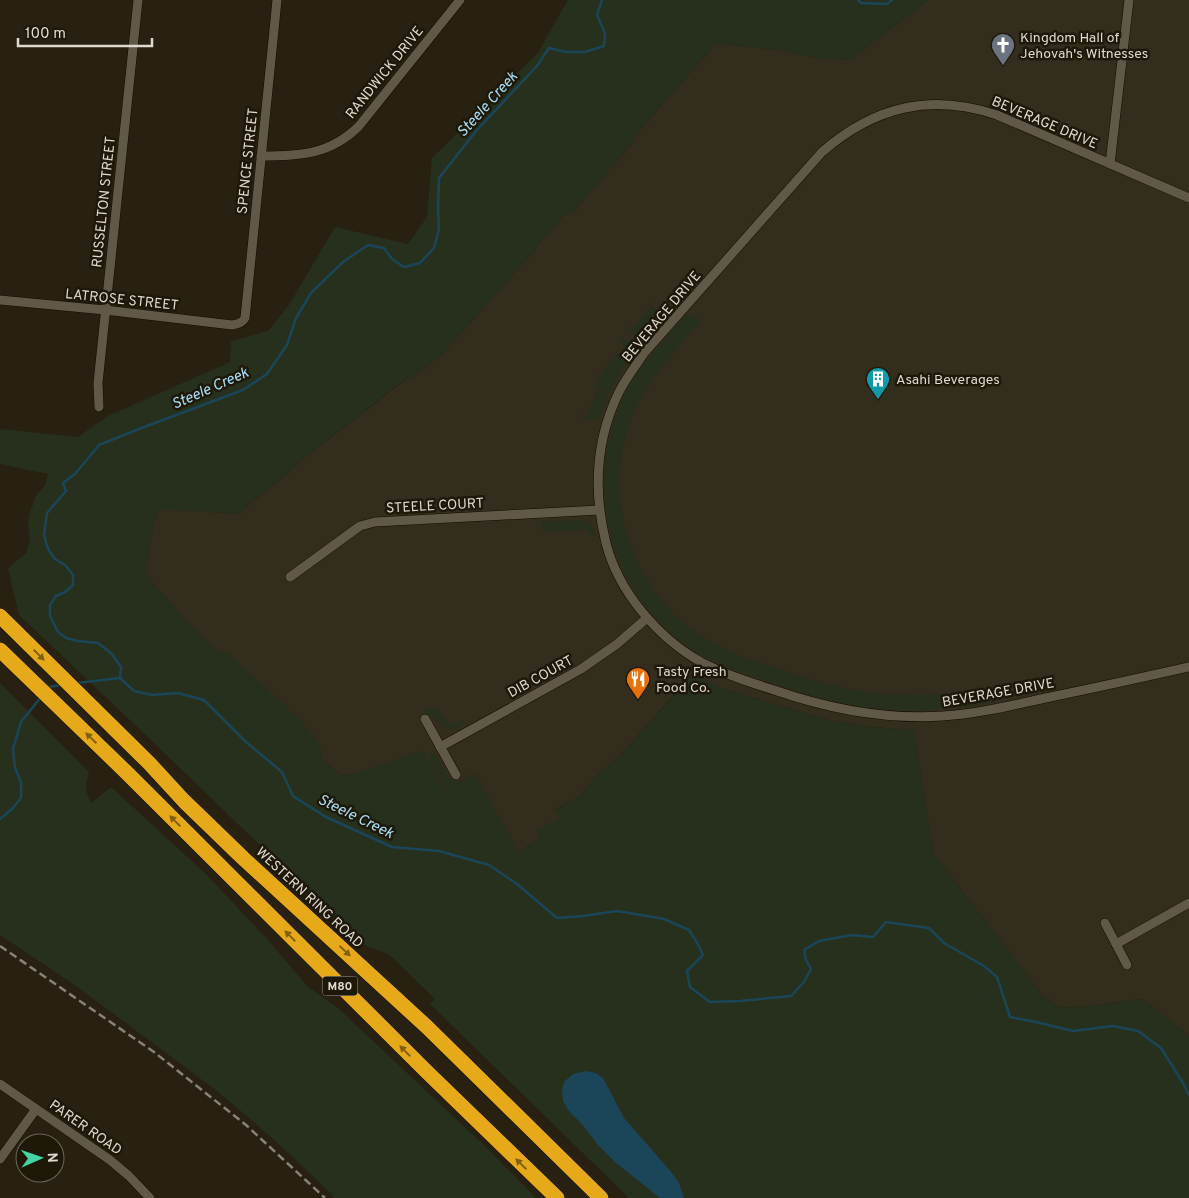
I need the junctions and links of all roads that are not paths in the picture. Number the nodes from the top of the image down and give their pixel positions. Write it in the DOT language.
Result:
graph roads {
  1 [pos="138,0"];
  2 [pos="277,0"];
  3 [pos="460,0"];
  4 [pos="1129,0"];
  5 [pos="261,156"];
  6 [pos="1110,164"];
  7 [pos="1189,198"];
  8 [pos="0,300"];
  9 [pos="105,310"];
  10 [pos="240,323"];
  11 [pos="100,407"];
  12 [pos="599,510"];
  13 [pos="290,577"];
  14 [pos="1,618"];
  15 [pos="647,618"];
  16 [pos="0,650"];
  17 [pos="1189,667"];
  18 [pos="425,720"];
  19 [pos="440,747"];
  20 [pos="456,775"];
  21 [pos="1189,903"];
  22 [pos="1105,923"];
  23 [pos="1116,944"];
  24 [pos="1127,964"];
  25 [pos="427,1027"];
  26 [pos="0,1084"];
  27 [pos="36,1109"];
  28 [pos="0,1159"];
  29 [pos="150,1198"];
  30 [pos="556,1198"];
  31 [pos="601,1198"];
  32 [pos="612,1198"];
  1 -- 9 [label="street, RUSSELTON STREET"];
  2 -- 5 [label="street, SPENCE STREET"];
  3 -- 5 [label="street, RANDWICK DRIVE"];
  4 -- 6 [label="street"];
  5 -- 10 [label="street, SPENCE STREET"];
  6 -- 7 [label="street, BEVERAGE DRIVE"];
  6 -- 12 [label="street, BEVERAGE DRIVE"];
  8 -- 9 [label="street, LATROSE STREET"];
  9 -- 10 [label="street, LATROSE STREET"];
  9 -- 11 [label="street, RUSSELTON STREET"];
  12 -- 13 [label="street, STEELE COURT"];
  12 -- 15 [label="street, BEVERAGE DRIVE"];
  14 -- 25 [label="highway, WESTERN RING ROAD / M80, one-way"];
  15 -- 17 [label="street, BEVERAGE DRIVE"];
  15 -- 19 [label="street, DIB COURT"];
  30 -- 16 [label="highway, M80, one-way"];
  18 -- 19 [label="street"];
  19 -- 20 [label="street"];
  21 -- 23 [label="street"];
  22 -- 23 [label="street"];
  23 -- 24 [label="street"];
  25 -- 31 [label="highway, WESTERN RING ROAD / M80"];
  25 -- 32 [label="highway"];
  26 -- 27 [label="street, PARER ROAD"];
  27 -- 28 [label="street"];
  27 -- 29 [label="street, PARER ROAD"];
}
